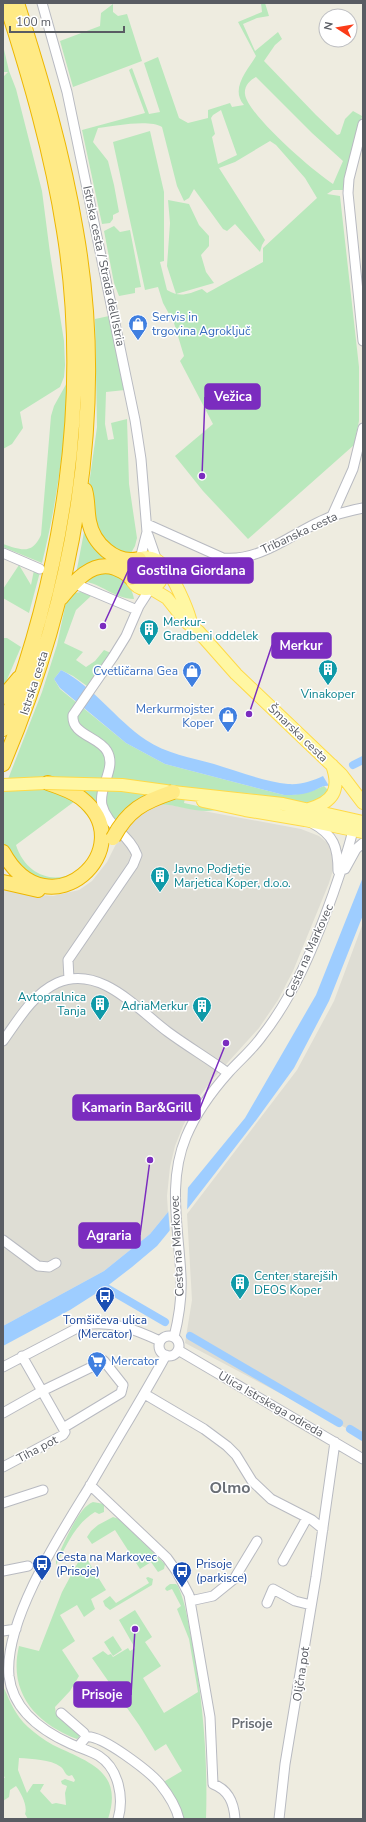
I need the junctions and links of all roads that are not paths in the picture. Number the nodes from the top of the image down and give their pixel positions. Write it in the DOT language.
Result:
graph roads {
  1 [pos="6,3"];
  2 [pos="17,3"];
  3 [pos="42,3"];
  4 [pos="363,124"];
  5 [pos="363,340"];
  6 [pos="363,428"];
  7 [pos="82,481"];
  8 [pos="363,508"];
  9 [pos="332,516"];
  10 [pos="147,528"];
  11 [pos="3,553"];
  12 [pos="140,559"];
  13 [pos="158,562"];
  14 [pos="40,569"];
  15 [pos="162,578"];
  16 [pos="133,580"];
  17 [pos="80,586"];
  18 [pos="151,589"];
  19 [pos="59,600"];
  20 [pos="138,608"];
  21 [pos="190,620"];
  22 [pos="198,631"];
  23 [pos="23,673"];
  24 [pos="3,696"];
  25 [pos="3,729"];
  26 [pos="3,764"];
  27 [pos="332,765"];
  28 [pos="46,783"];
  29 [pos="348,783"];
  30 [pos="3,785"];
  31 [pos="179,793"];
  32 [pos="363,803"];
  33 [pos="306,815"];
  34 [pos="359,826"];
  35 [pos="112,837"];
  36 [pos="363,843"];
  37 [pos="3,852"];
  38 [pos="338,879"];
  39 [pos="3,882"];
  40 [pos="69,979"];
  41 [pos="3,1041"];
  42 [pos="228,1073"];
  43 [pos="3,1240"];
  44 [pos="56,1263"];
  45 [pos="174,1337"];
  46 [pos="160,1341"];
  47 [pos="178,1350"];
  48 [pos="166,1355"];
  49 [pos="22,1356"];
  50 [pos="3,1367"];
  51 [pos="42,1392"];
  52 [pos="148,1396"];
  53 [pos="3,1413"];
  54 [pos="63,1428"];
  55 [pos="335,1442"];
  56 [pos="363,1459"];
  57 [pos="3,1467"];
  58 [pos="90,1485"];
  59 [pos="43,1490"];
  60 [pos="3,1504"];
  61 [pos="307,1518"];
  62 [pos="323,1529"];
  63 [pos="257,1541"];
  64 [pos="283,1561"];
  65 [pos="28,1566"];
  66 [pos="3,1571"];
  67 [pos="190,1601"];
  68 [pos="267,1603"];
  69 [pos="311,1605"];
  70 [pos="16,1629"];
  71 [pos="3,1631"];
  72 [pos="61,1713"];
  73 [pos="86,1737"];
  74 [pos="78,1747"];
  75 [pos="118,1819"];
  76 [pos="179,1819"];
  77 [pos="235,1819"];
  78 [pos="279,1819"];
  1 -- 23 [label="highway, Istrska cesta"];
  2 -- 7 [label="highway"];
  3 -- 10 [label="street, Istrska cesta / Strada dell'Istria"];
  4 -- 5 [label="street"];
  6 -- 9 [label="street"];
  7 -- 12 [label="highway"];
  7 -- 19 [label="highway, Istrska cesta"];
  8 -- 9 [label="street, Tribanska cesta"];
  9 -- 10 [label="street, Tribanska cesta"];
  10 -- 12 [label="street"];
  10 -- 13 [label="street"];
  11 -- 14 [label="street"];
  12 -- 13 [label="main road"];
  12 -- 16 [label="main road"];
  13 -- 15 [label="main road"];
  13 -- 21 [label="main road"];
  15 -- 18 [label="main road"];
  15 -- 21 [label="main road"];
  16 -- 18 [label="main road"];
  16 -- 19 [label="highway"];
  16 -- 20 [label="street"];
  17 -- 20 [label="street"];
  18 -- 20 [label="street"];
  18 -- 22 [label="main road"];
  19 -- 26 [label="highway, Istrska cesta"];
  20 -- 35 [label="street"];
  21 -- 22 [label="main road"];
  22 -- 27 [label="main road, Šmarska cesta"];
  23 -- 24 [label="highway"];
  23 -- 25 [label="highway, Istrska cesta"];
  27 -- 29 [label="main road, Šmarska cesta"];
  27 -- 33 [label="main road"];
  28 -- 30 [label="main road"];
  28 -- 31 [label="main road, bridge"];
  28 -- 35 [label="highway"];
  29 -- 32 [label="main road, Šmarska cesta"];
  29 -- 34 [label="main road"];
  31 -- 33 [label="main road"];
  31 -- 35 [label="highway, bridge"];
  33 -- 34 [label="main road"];
  33 -- 38 [label="street"];
  34 -- 38 [label="street, Cesta na Markovec"];
  35 -- 37 [label="highway"];
  35 -- 39 [label="highway"];
  35 -- 40 [label="street"];
  36 -- 38 [label="street"];
  38 -- 42 [label="street, Cesta na Markovec"];
  40 -- 41 [label="street"];
  40 -- 42 [label="street"];
  42 -- 45 [label="street, Cesta na Markovec"];
  43 -- 44 [label="street"];
  45 -- 46 [label="street"];
  45 -- 47 [label="street"];
  46 -- 48 [label="street"];
  46 -- 49 [label="street"];
  47 -- 48 [label="street"];
  47 -- 55 [label="street, Ulica Istrskega odreda"];
  48 -- 58 [label="street"];
  49 -- 50 [label="street"];
  49 -- 51 [label="street"];
  51 -- 53 [label="street"];
  51 -- 54 [label="street"];
  51 -- 54 [label="street"];
  52 -- 61 [label="street"];
  54 -- 57 [label="street, Tiha pot"];
  55 -- 56 [label="street, Ulica Istrskega odreda"];
  55 -- 62 [label="street, Oljčna pot"];
  58 -- 67 [label="street"];
  58 -- 70 [label="street"];
  59 -- 60 [label="street"];
  61 -- 62 [label="street"];
  61 -- 64 [label="street"];
  62 -- 69 [label="street, Oljčna pot"];
  63 -- 67 [label="street"];
  65 -- 66 [label="street"];
  67 -- 77 [label="street"];
  68 -- 69 [label="street"];
  69 -- 78 [label="street, Oljčna pot"];
  70 -- 71 [label="street"];
  70 -- 74 [label="street"];
  72 -- 73 [label="street"];
  73 -- 74 [label="street"];
  73 -- 76 [label="street"];
  74 -- 75 [label="street"];
}
